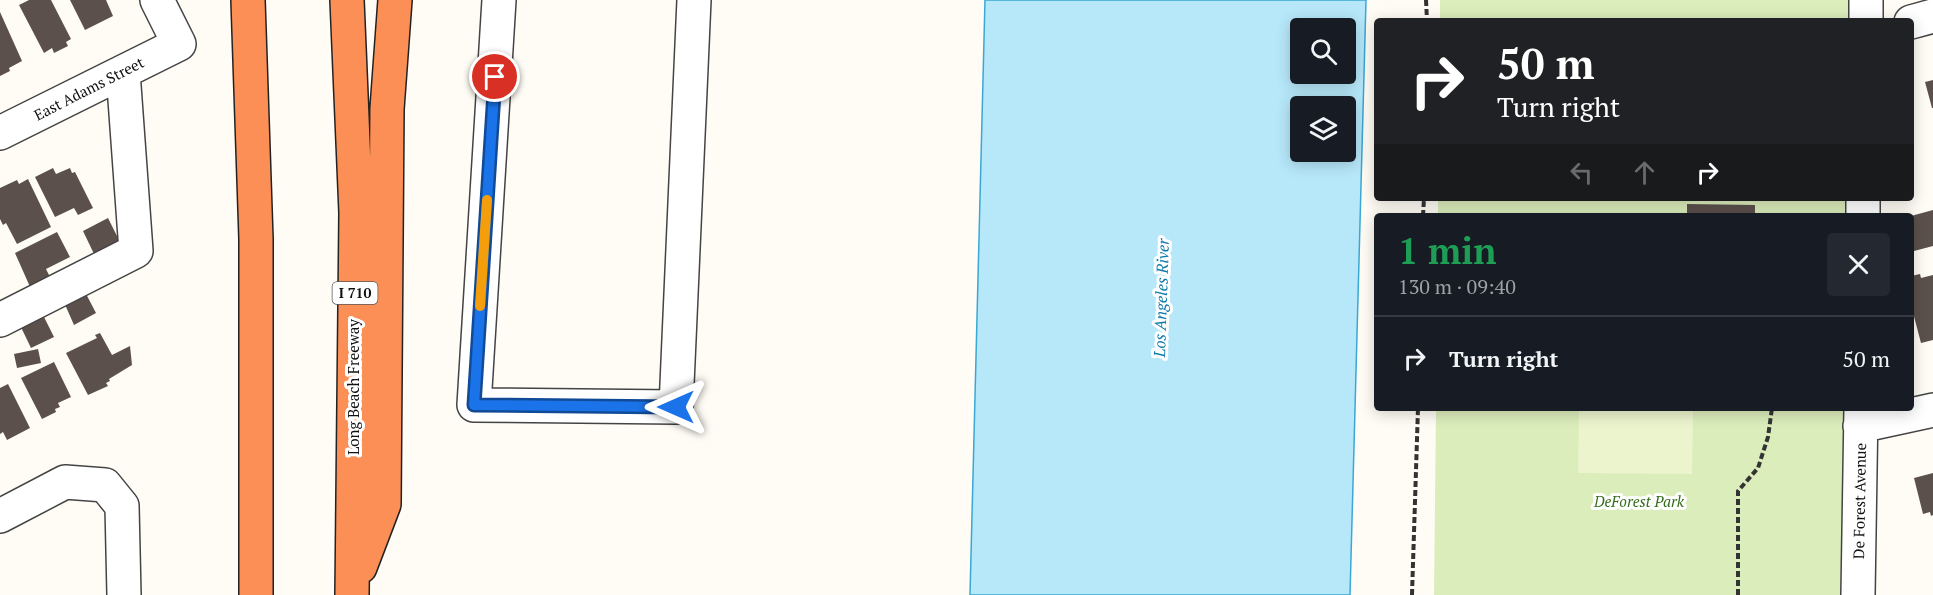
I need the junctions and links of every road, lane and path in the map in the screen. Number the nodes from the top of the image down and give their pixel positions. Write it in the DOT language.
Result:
graph roads {
  1 [pos="157,0"];
  2 [pos="238,0"];
  3 [pos="248,0"];
  4 [pos="346,0"];
  5 [pos="395,0"];
  6 [pos="499,0"];
  7 [pos="694,0"];
  8 [pos="1426,0"];
  9 [pos="1866,0"];
  10 [pos="1933,16"];
  11 [pos="1427,18"];
  12 [pos="1866,18"];
  13 [pos="1914,21"];
  14 [pos="123,72"];
  15 [pos="0,133"];
  16 [pos="253,134"];
  17 [pos="0,320"];
  18 [pos="1933,410"];
  19 [pos="1418,411"];
  20 [pos="1772,411"];
  21 [pos="1861,417"];
  22 [pos="0,516"];
  23 [pos="352,590"];
  24 [pos="124,595"];
  25 [pos="256,595"];
  26 [pos="1412,595"];
  27 [pos="1738,595"];
  28 [pos="1858,595"];
  1 -- 14 [label="street, East Adams Street"];
  2 -- 16 [label="highway"];
  3 -- 16 [label="highway"];
  4 -- 23 [label="highway, Long Beach Freeway / I 710"];
  5 -- 23 [label="highway"];
  6 -- 7 [label="street"];
  8 -- 11 [label="path"];
  9 -- 12 [label="street"];
  10 -- 13 [label="street"];
  14 -- 15 [label="street, East Adams Street"];
  14 -- 17 [label="street"];
  16 -- 25 [label="highway"];
  18 -- 21 [label="street"];
  19 -- 26 [label="path"];
  20 -- 27 [label="path"];
  21 -- 28 [label="street, De Forest Avenue"];
  22 -- 24 [label="street"];
}
